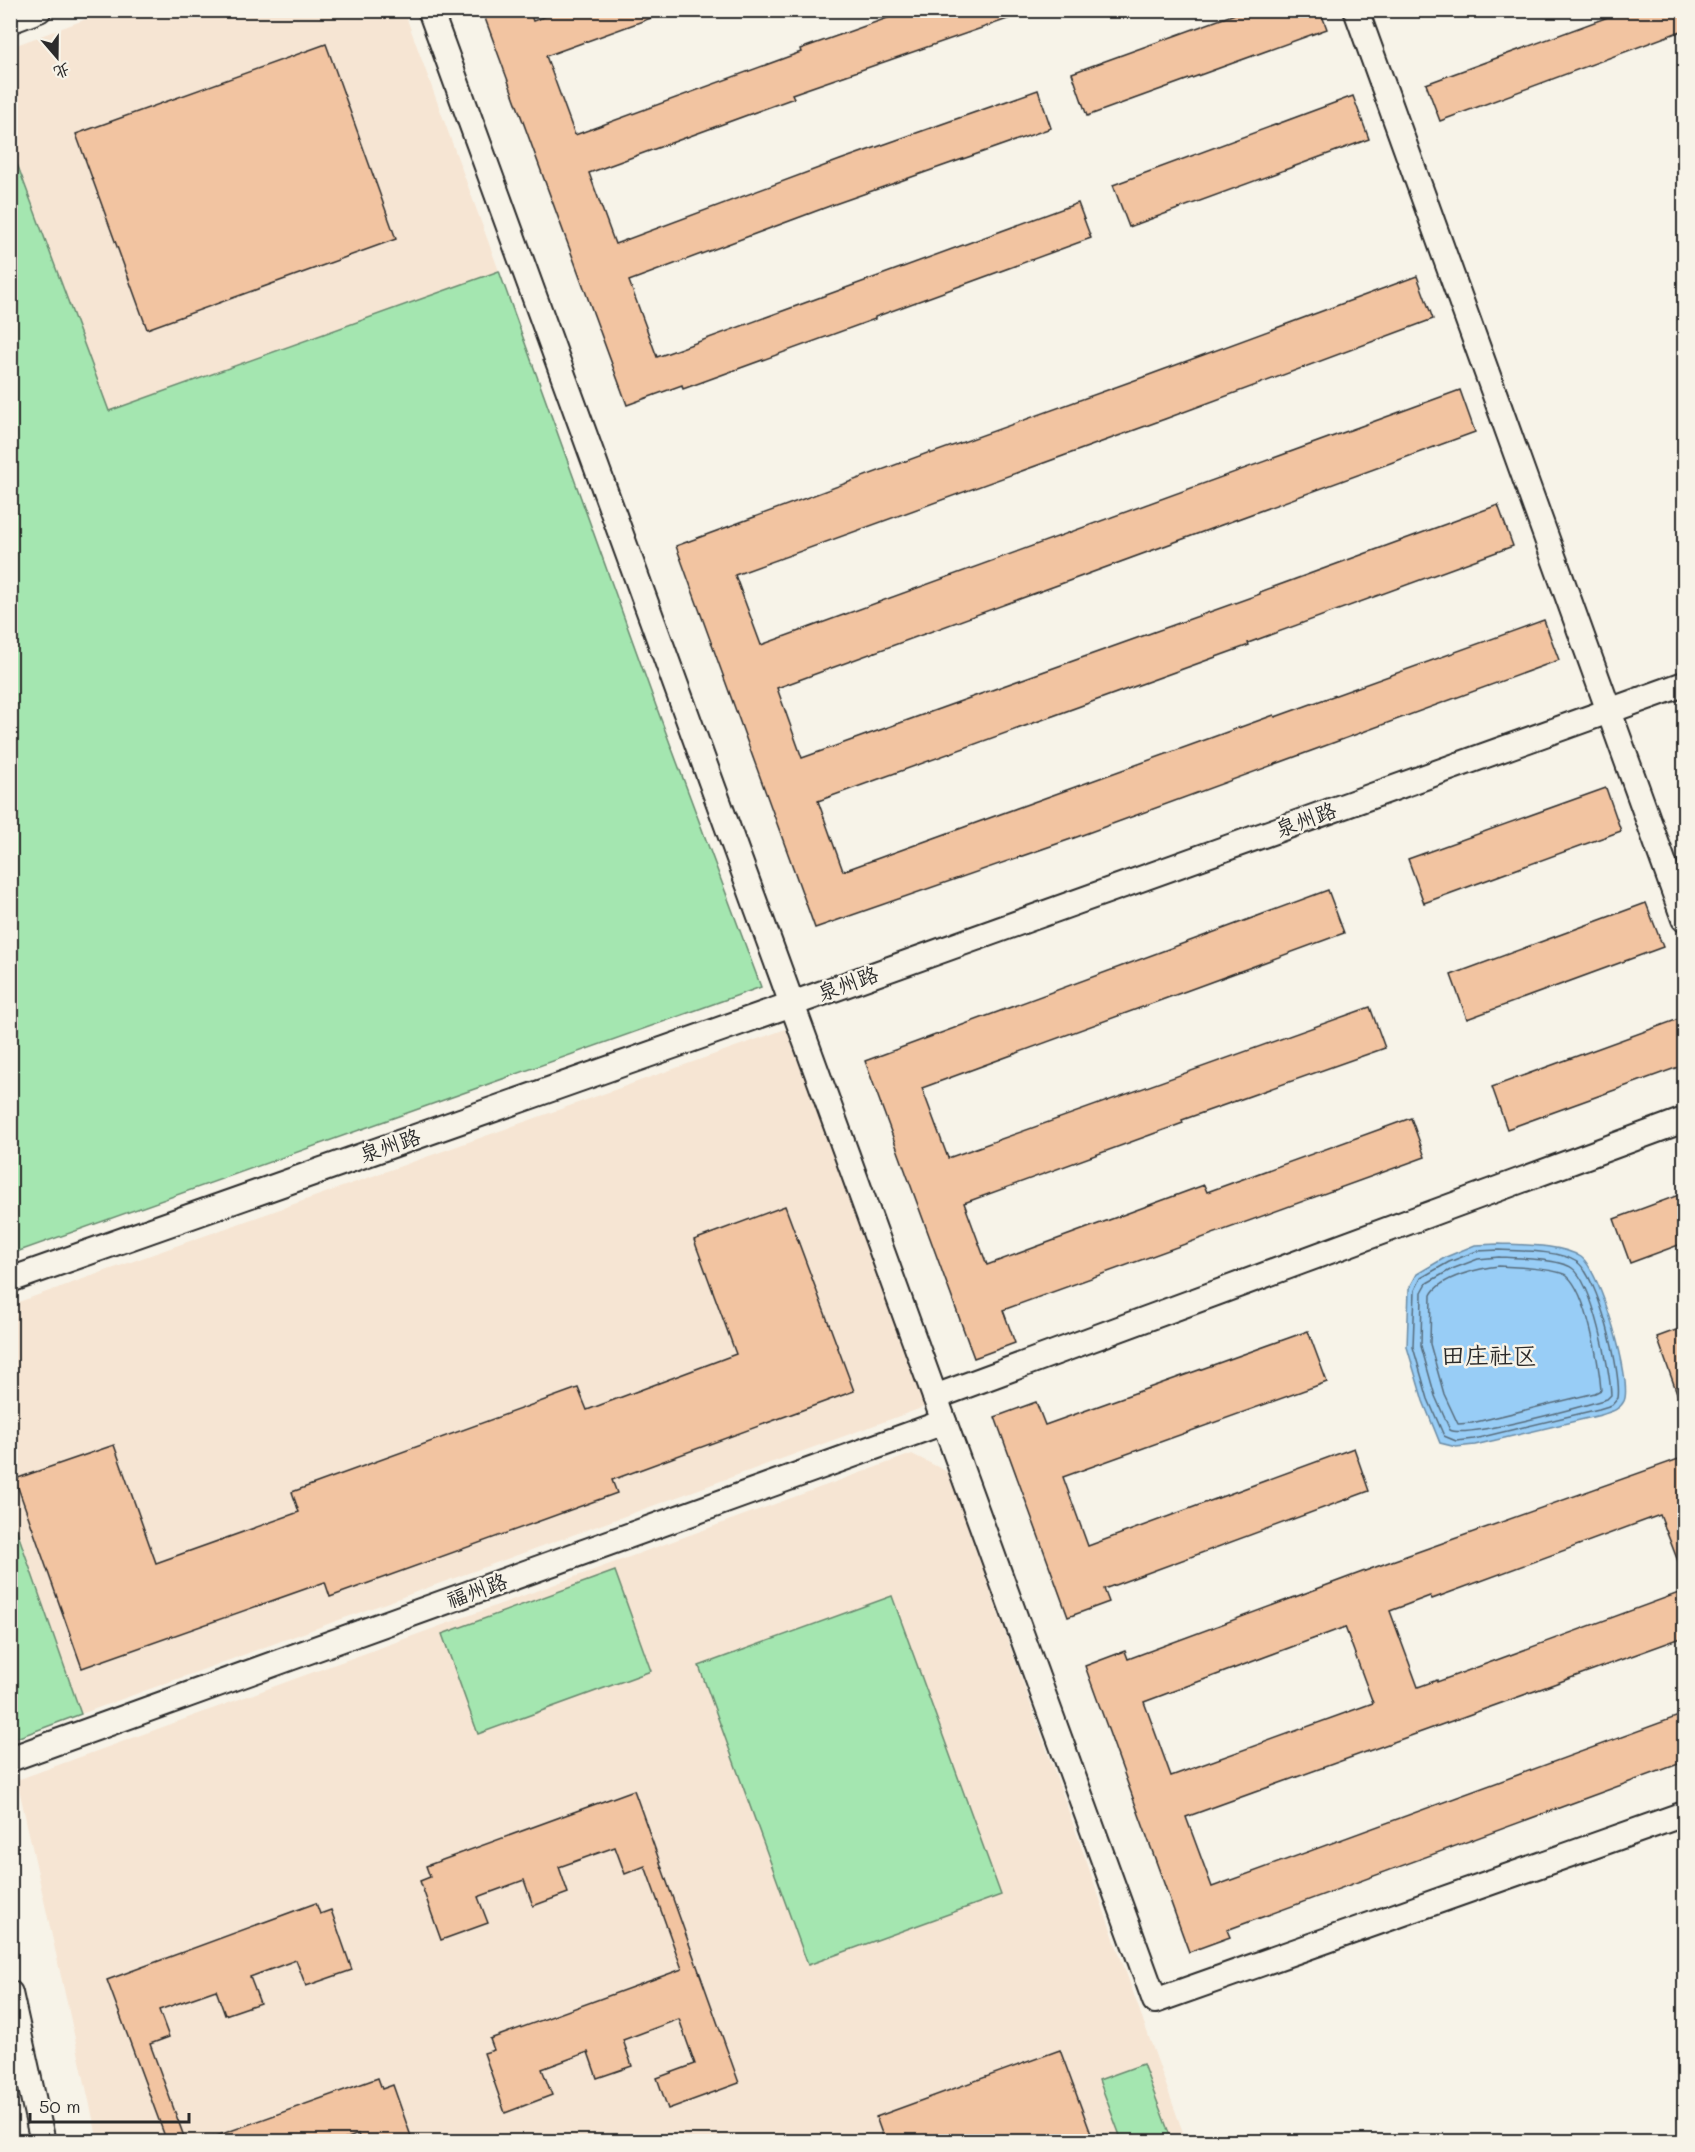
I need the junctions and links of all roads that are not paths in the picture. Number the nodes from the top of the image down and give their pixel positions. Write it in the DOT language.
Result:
graph roads {
  1 [pos="39,10"];
  2 [pos="430,10"];
  3 [pos="1356,10"];
  4 [pos="10,21"];
  5 [pos="1684,684"];
  6 [pos="1609,712"];
  7 [pos="1684,919"];
  8 [pos="792,1004"];
  9 [pos="1684,1120"];
  10 [pos="10,1280"];
  11 [pos="935,1397"];
  12 [pos="944,1422"];
  13 [pos="10,1759"];
  14 [pos="1684,1814"];
  15 [pos="10,1993"];
  16 [pos="43,2142"];
  1 -- 4 [label="street"];
  2 -- 8 [label="street"];
  3 -- 6 [label="street"];
  5 -- 6 [label="street, 泉州路"];
  6 -- 7 [label="street"];
  6 -- 8 [label="street, 泉州路"];
  8 -- 10 [label="street, 泉州路"];
  8 -- 11 [label="street"];
  9 -- 11 [label="street"];
  11 -- 12 [label="street"];
  12 -- 13 [label="street, 福州路"];
  12 -- 14 [label="street"];
  15 -- 16 [label="street"];
}
